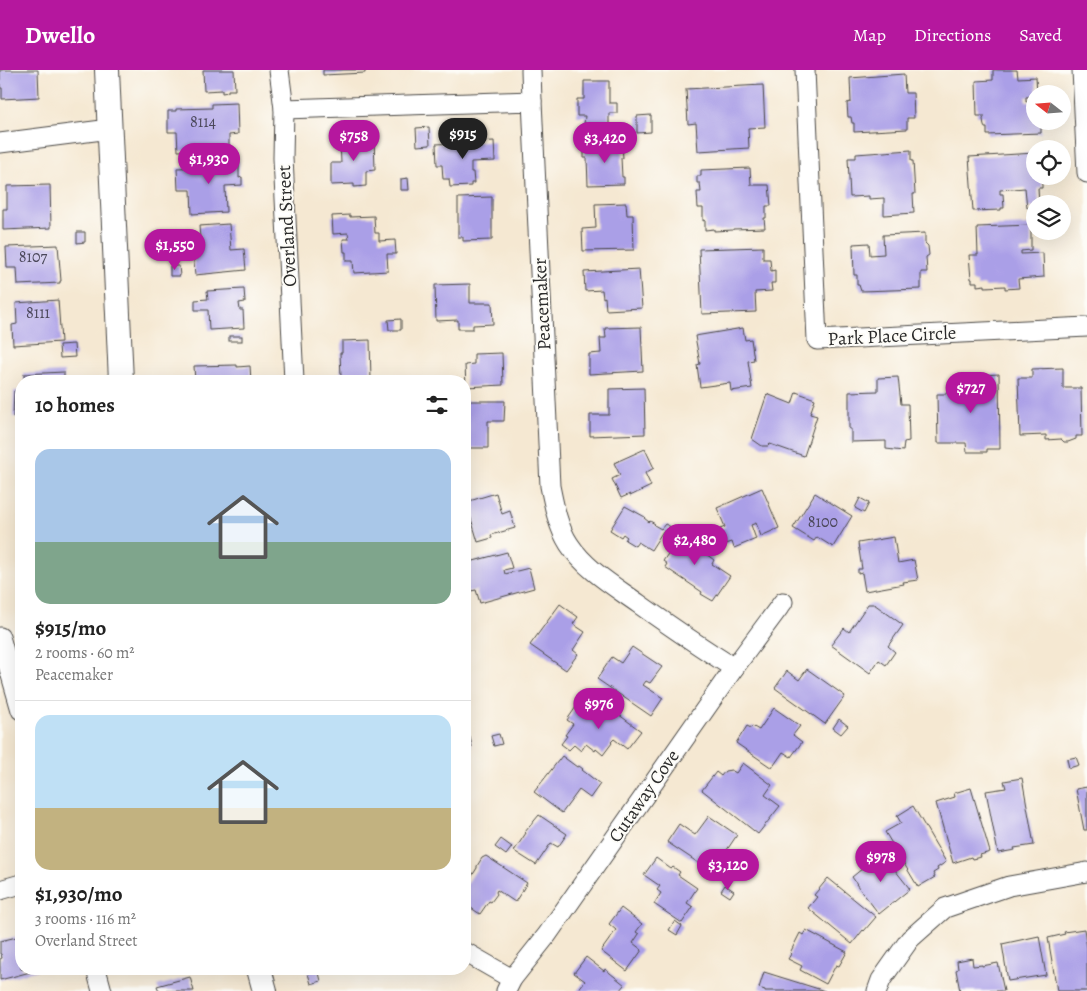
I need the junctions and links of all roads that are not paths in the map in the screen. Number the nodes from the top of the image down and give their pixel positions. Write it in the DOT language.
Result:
graph roads {
  1 [pos="108,70"];
  2 [pos="279,70"];
  3 [pos="531,70"];
  4 [pos="805,70"];
  5 [pos="1082,70"];
  6 [pos="532,101"];
  7 [pos="284,109"];
  8 [pos="110,129"];
  9 [pos="0,143"];
  10 [pos="1087,173"];
  11 [pos="1087,328"];
  12 [pos="121,375"];
  13 [pos="294,375"];
  14 [pos="783,602"];
  15 [pos="0,637"];
  16 [pos="734,668"];
  17 [pos="15,689"];
  18 [pos="1087,872"];
  19 [pos="15,886"];
  20 [pos="0,890"];
  21 [pos="471,956"];
  22 [pos="98,975"];
  23 [pos="261,975"];
  24 [pos="509,985"];
  25 [pos="102,991"];
  26 [pos="266,991"];
  27 [pos="877,991"];
  1 -- 8 [label="street"];
  2 -- 7 [label="street, Overland Street"];
  3 -- 6 [label="street, Peacemaker"];
  4 -- 11 [label="street, Park Place Circle"];
  5 -- 10 [label="street"];
  6 -- 7 [label="street"];
  6 -- 16 [label="street, Peacemaker"];
  7 -- 13 [label="street, Overland Street"];
  8 -- 9 [label="street"];
  8 -- 12 [label="street"];
  14 -- 16 [label="street, Cutaway Cove"];
  15 -- 17 [label="street"];
  16 -- 24 [label="street, Cutaway Cove"];
  18 -- 27 [label="street"];
  19 -- 20 [label="street"];
  21 -- 24 [label="street"];
  22 -- 25 [label="street"];
  23 -- 26 [label="street"];
}
